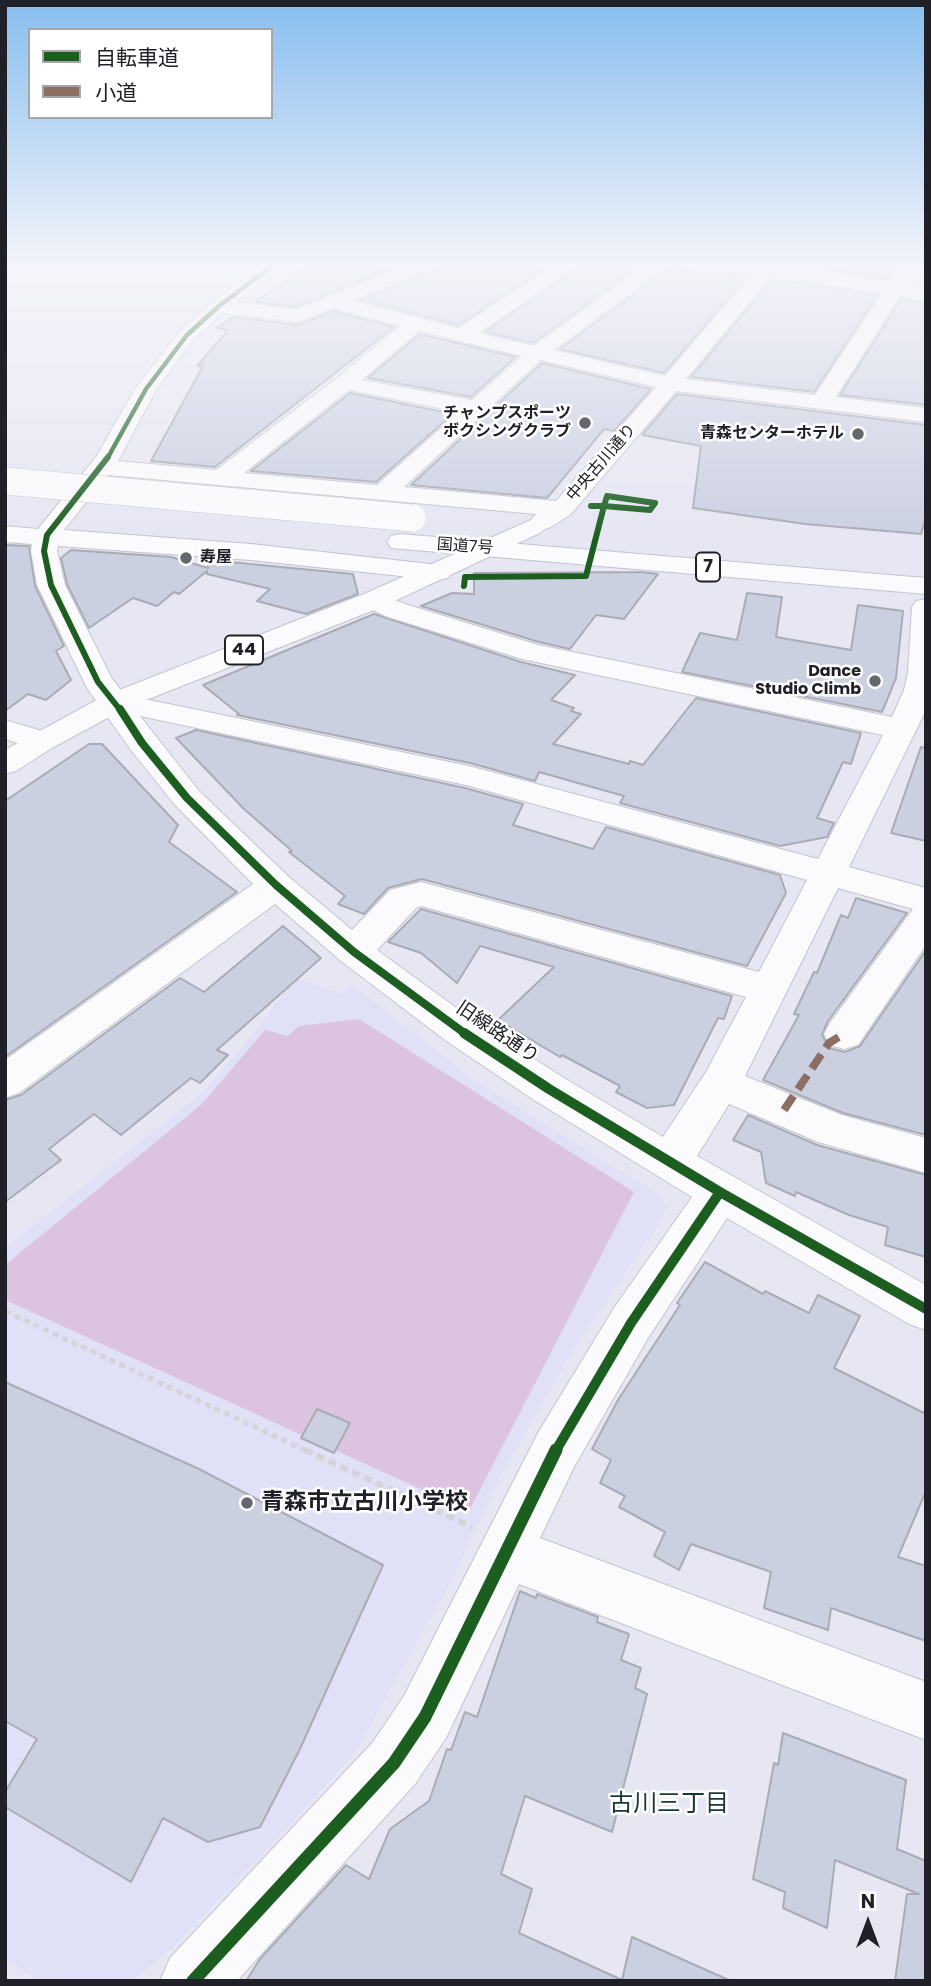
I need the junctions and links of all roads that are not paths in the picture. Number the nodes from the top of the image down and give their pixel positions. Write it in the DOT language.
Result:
graph roads {
  1 [pos="171,355"];
  2 [pos="379,355"];
  3 [pos="535,355"];
  4 [pos="544,355"];
  5 [pos="694,355"];
  6 [pos="852,355"];
  7 [pos="345,383"];
  8 [pos="669,384"];
  9 [pos="821,402"];
  10 [pos="476,408"];
  11 [pos="926,415"];
  12 [pos="101,467"];
  13 [pos="224,476"];
  14 [pos="5,481"];
  15 [pos="384,492"];
  16 [pos="5,504"];
  17 [pos="562,509"];
  18 [pos="533,527"];
  19 [pos="5,534"];
  20 [pos="47,535"];
  21 [pos="629,536"];
  22 [pos="345,537"];
  23 [pos="373,539"];
  24 [pos="684,541"];
  25 [pos="489,548"];
  26 [pos="926,562"];
  27 [pos="438,572"];
  28 [pos="926,586"];
  29 [pos="374,600"];
  30 [pos="926,607"];
  31 [pos="115,702"];
  32 [pos="5,729"];
  33 [pos="902,729"];
  34 [pos="41,741"];
  35 [pos="5,764"];
  36 [pos="826,873"];
  37 [pos="276,885"];
  38 [pos="926,900"];
  39 [pos="926,917"];
  40 [pos="354,952"];
  41 [pos="768,989"];
  42 [pos="844,1034"];
  43 [pos="5,1082"];
  44 [pos="721,1083"];
  45 [pos="926,1156"];
  46 [pos="670,1162"];
  47 [pos="720,1192"];
  48 [pos="926,1309"];
  49 [pos="494,1542"];
  50 [pos="926,1711"];
  51 [pos="193,1981"];
  1 -- 12 [label="main road"];
  2 -- 7 [label="main road"];
  3 -- 10 [label="main road"];
  4 -- 8 [label="main road"];
  5 -- 8 [label="main road, 中央古川通り"];
  6 -- 9 [label="main road"];
  7 -- 10 [label="main road"];
  7 -- 13 [label="main road"];
  8 -- 9 [label="main road"];
  8 -- 17 [label="main road, 中央古川通り"];
  9 -- 11 [label="main road"];
  10 -- 15 [label="main road"];
  12 -- 13 [label="main road"];
  12 -- 20 [label="main road"];
  13 -- 15 [label="main road"];
  14 -- 18 [label="main road, 国道7号, bridge"];
  15 -- 17 [label="main road"];
  16 -- 22 [label="main road"];
  17 -- 18 [label="main road, 中央古川通り"];
  18 -- 21 [label="main road, 国道7号"];
  18 -- 25 [label="main road, 44"];
  19 -- 20 [label="main road"];
  20 -- 27 [label="main road"];
  20 -- 31 [label="main road, 旧線路通り"];
  23 -- 25 [label="main road, 国道7号 / 7"];
  24 -- 26 [label="main road, 7"];
  25 -- 27 [label="main road, 44"];
  25 -- 28 [label="main road, 国道7号 / 7"];
  27 -- 29 [label="main road, 44"];
  29 -- 31 [label="main road, 44"];
  29 -- 33 [label="main road"];
  30 -- 33 [label="main road"];
  31 -- 34 [label="main road, 44"];
  31 -- 36 [label="main road"];
  31 -- 37 [label="main road, 旧線路通り"];
  32 -- 34 [label="main road"];
  33 -- 36 [label="main road"];
  34 -- 35 [label="main road, 44"];
  36 -- 38 [label="main road"];
  36 -- 41 [label="main road"];
  37 -- 40 [label="main road, 旧線路通り"];
  37 -- 43 [label="main road"];
  39 -- 42 [label="main road"];
  40 -- 41 [label="main road"];
  40 -- 46 [label="main road, 旧線路通り"];
  41 -- 44 [label="main road"];
  44 -- 45 [label="main road"];
  44 -- 46 [label="main road"];
  46 -- 47 [label="main road, 旧線路通り"];
  47 -- 48 [label="main road, 旧線路通り"];
  47 -- 49 [label="main road"];
  49 -- 50 [label="main road"];
  49 -- 51 [label="main road"];
}
